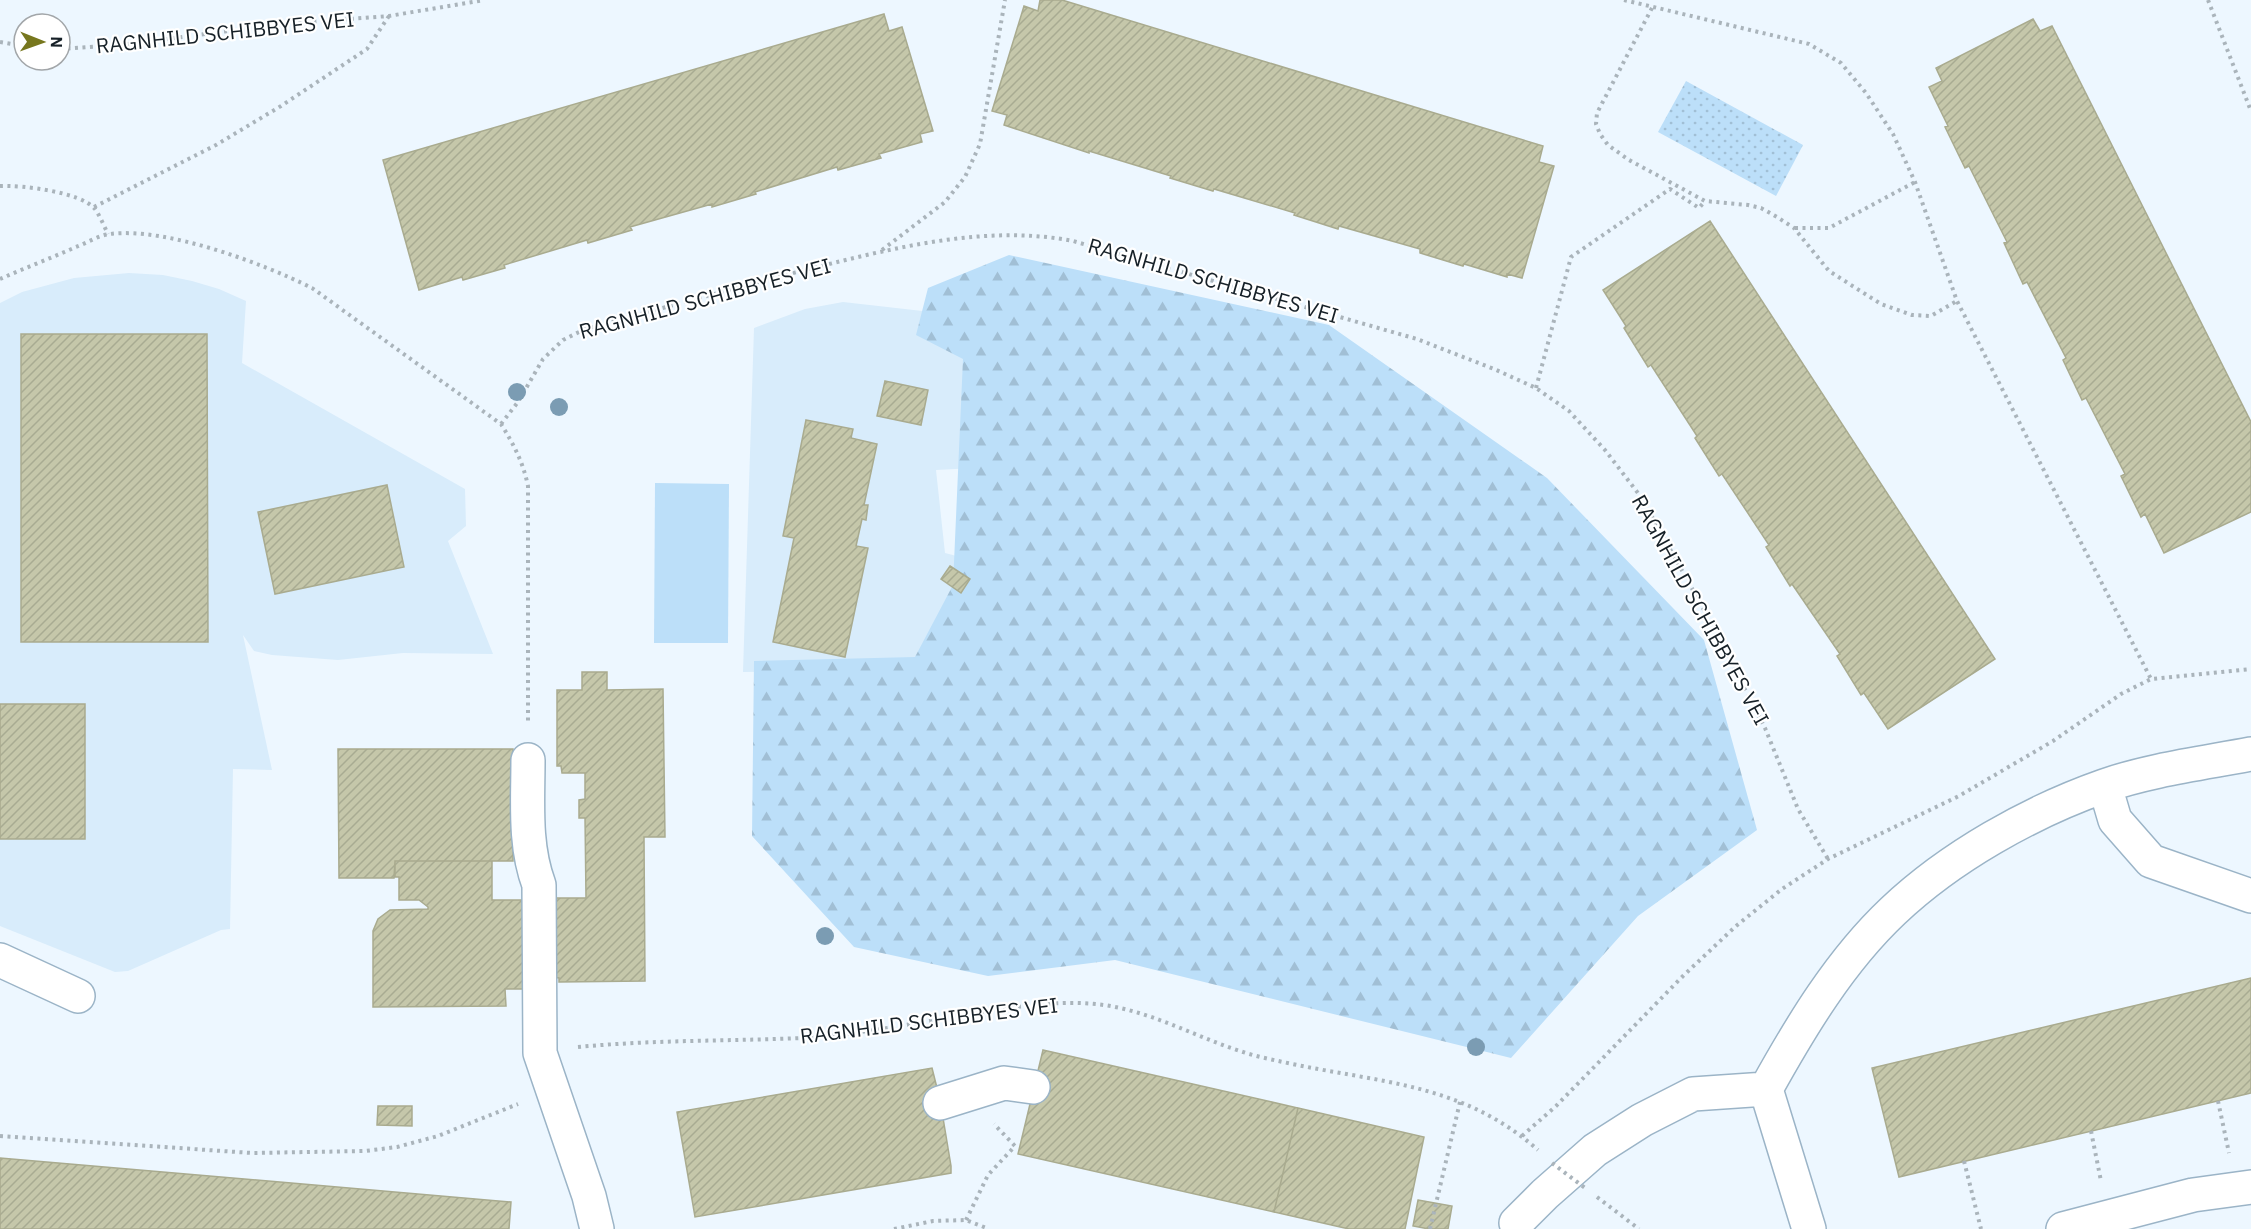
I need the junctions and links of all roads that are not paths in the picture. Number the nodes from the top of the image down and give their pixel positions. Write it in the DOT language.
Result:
graph roads {
  1 [pos="2251,754"];
  2 [pos="528,760"];
  3 [pos="2105,786"];
  4 [pos="2251,896"];
  5 [pos="0,960"];
  6 [pos="78,996"];
  7 [pos="1033,1088"];
  8 [pos="1766,1089"];
  9 [pos="951,1099"];
  10 [pos="2244,1188"];
  11 [pos="1519,1227"];
  12 [pos="597,1229"];
  13 [pos="1809,1229"];
  14 [pos="2063,1229"];
  1 -- 3 [label="street"];
  2 -- 12 [label="street"];
  3 -- 4 [label="street"];
  3 -- 8 [label="street"];
  5 -- 6 [label="street"];
  7 -- 9 [label="street"];
  8 -- 11 [label="street"];
  8 -- 13 [label="street"];
  10 -- 14 [label="street"];
}
